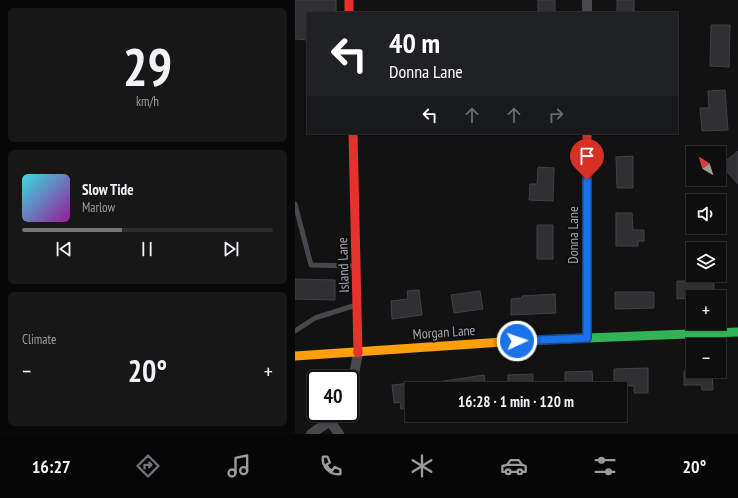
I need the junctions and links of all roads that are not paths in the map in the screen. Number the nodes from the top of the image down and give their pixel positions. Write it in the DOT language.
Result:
graph roads {
  1 [pos="349,0"];
  2 [pos="587,0"];
  3 [pos="349,12"];
  4 [pos="587,12"];
  5 [pos="353,134"];
  6 [pos="587,134"];
  7 [pos="295,204"];
  8 [pos="357,266"];
  9 [pos="358,304"];
  10 [pos="295,331"];
  11 [pos="738,332"];
  12 [pos="587,338"];
  13 [pos="358,353"];
  14 [pos="295,356"];
  15 [pos="355,370"];
  16 [pos="330,422"];
  17 [pos="311,434"];
  18 [pos="339,434"];
  1 -- 3 [label="street"];
  2 -- 4 [label="street"];
  5 -- 8 [label="street, Island Lane"];
  6 -- 12 [label="street, Donna Lane"];
  7 -- 8 [label="lane"];
  8 -- 9 [label="street, Island Lane"];
  9 -- 10 [label="lane"];
  9 -- 13 [label="street, Island Lane"];
  11 -- 12 [label="street, Morgan Lane"];
  12 -- 13 [label="street, Morgan Lane"];
  13 -- 14 [label="street, Morgan Lane"];
  13 -- 15 [label="street, Island Lane"];
  16 -- 17 [label="street"];
  16 -- 18 [label="street"];
}
